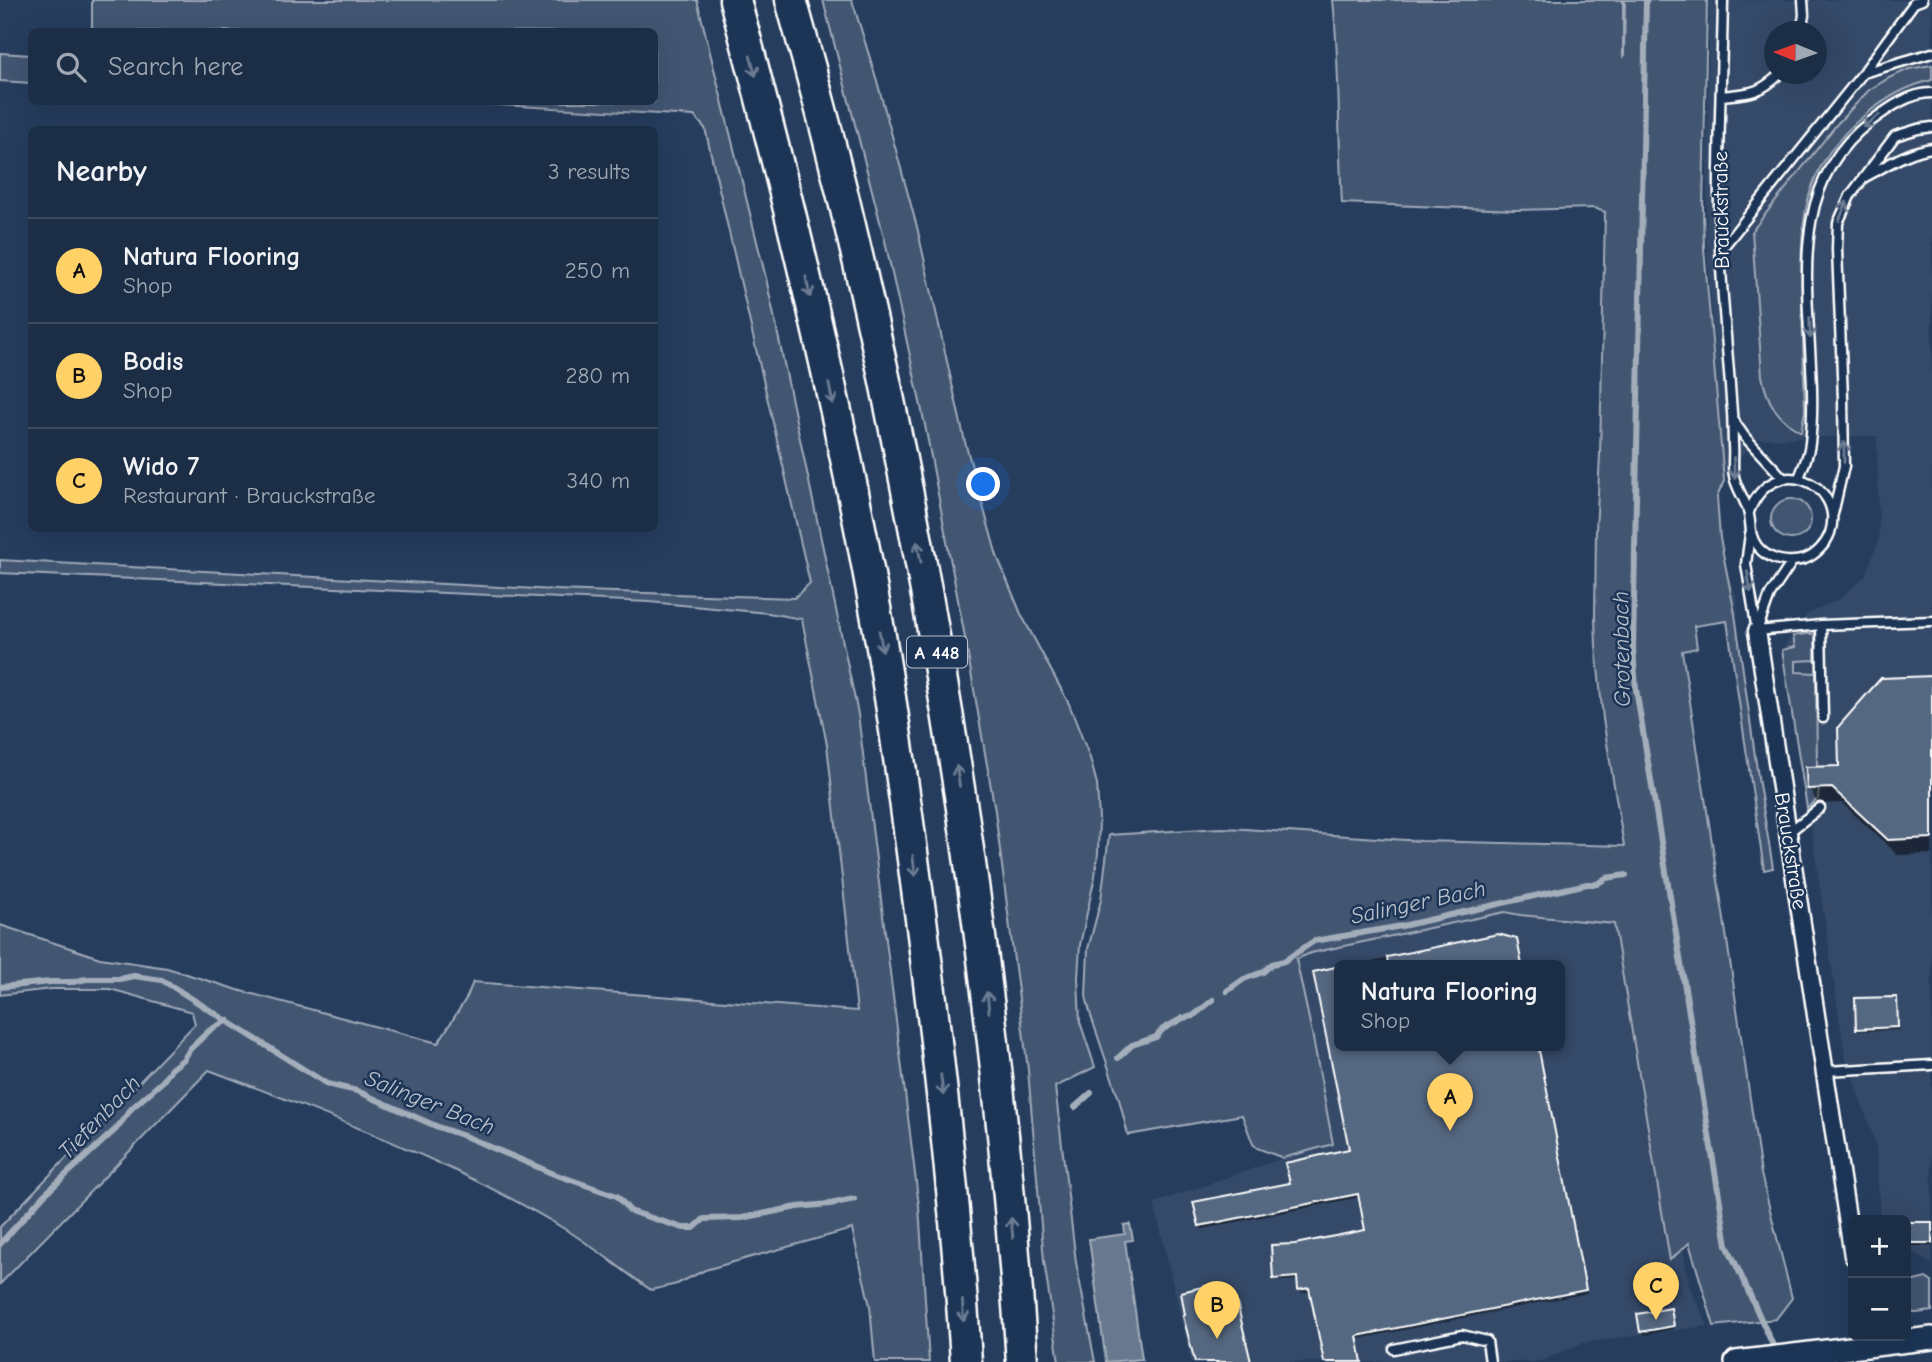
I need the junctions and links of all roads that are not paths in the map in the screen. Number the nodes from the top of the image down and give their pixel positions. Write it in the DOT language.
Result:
graph roads {
  1 [pos="736,0"];
  2 [pos="791,0"];
  3 [pos="1723,0"];
  4 [pos="1803,0"];
  5 [pos="1922,0"];
  6 [pos="1803,21"];
  7 [pos="1932,53"];
  8 [pos="1863,73"];
  9 [pos="1769,84"];
  10 [pos="1932,93"];
  11 [pos="1721,96"];
  12 [pos="1932,127"];
  13 [pos="1932,148"];
  14 [pos="1862,179"];
  15 [pos="1720,251"];
  16 [pos="1733,420"];
  17 [pos="1783,478"];
  18 [pos="1799,478"];
  19 [pos="1749,512"];
  20 [pos="1832,519"];
  21 [pos="1750,532"];
  22 [pos="1792,562"];
  23 [pos="1932,621"];
  24 [pos="1821,625"];
  25 [pos="1757,631"];
  26 [pos="1823,718"];
  27 [pos="1820,808"];
  28 [pos="1788,832"];
  29 [pos="1932,1065"];
  30 [pos="1826,1071"];
  31 [pos="1848,1222"];
  32 [pos="1932,1338"];
  33 [pos="1867,1348"];
  34 [pos="1394,1349"];
  35 [pos="966,1362"];
  36 [pos="1022,1362"];
  37 [pos="1490,1362"];
  38 [pos="1736,1362"];
  1 -- 35 [label="highway, A 448, one-way"];
  36 -- 2 [label="highway, A 448, one-way"];
  3 -- 11 [label="lane, Brauckstraße"];
  4 -- 6 [label="lane"];
  5 -- 8 [label="lane"];
  7 -- 8 [label="lane"];
  8 -- 15 [label="lane"];
  9 -- 11 [label="lane"];
  10 -- 18 [label="lane, one-way"];
  11 -- 15 [label="lane, Brauckstraße"];
  12 -- 14 [label="lane, Brauckstraße"];
  13 -- 14 [label="lane"];
  20 -- 14 [label="lane, Brauckstraße, one-way"];
  15 -- 16 [label="lane, Brauckstraße"];
  16 -- 17 [label="lane"];
  16 -- 19 [label="lane, Brauckstraße, one-way"];
  17 -- 18 [label="lane"];
  17 -- 19 [label="lane"];
  18 -- 20 [label="lane"];
  19 -- 21 [label="lane, Brauckstraße"];
  20 -- 22 [label="lane, Brauckstraße"];
  21 -- 22 [label="lane"];
  21 -- 25 [label="lane, Brauckstraße, one-way"];
  22 -- 25 [label="lane, Brauckstraße"];
  23 -- 24 [label="lane"];
  24 -- 25 [label="lane"];
  24 -- 26 [label="lane"];
  25 -- 28 [label="street, Brauckstraße"];
  27 -- 28 [label="lane"];
  28 -- 30 [label="street, Brauckstraße"];
  29 -- 30 [label="lane"];
  30 -- 31 [label="street, Brauckstraße"];
  32 -- 33 [label="street"];
  33 -- 38 [label="street"];
  34 -- 37 [label="lane"];
}
